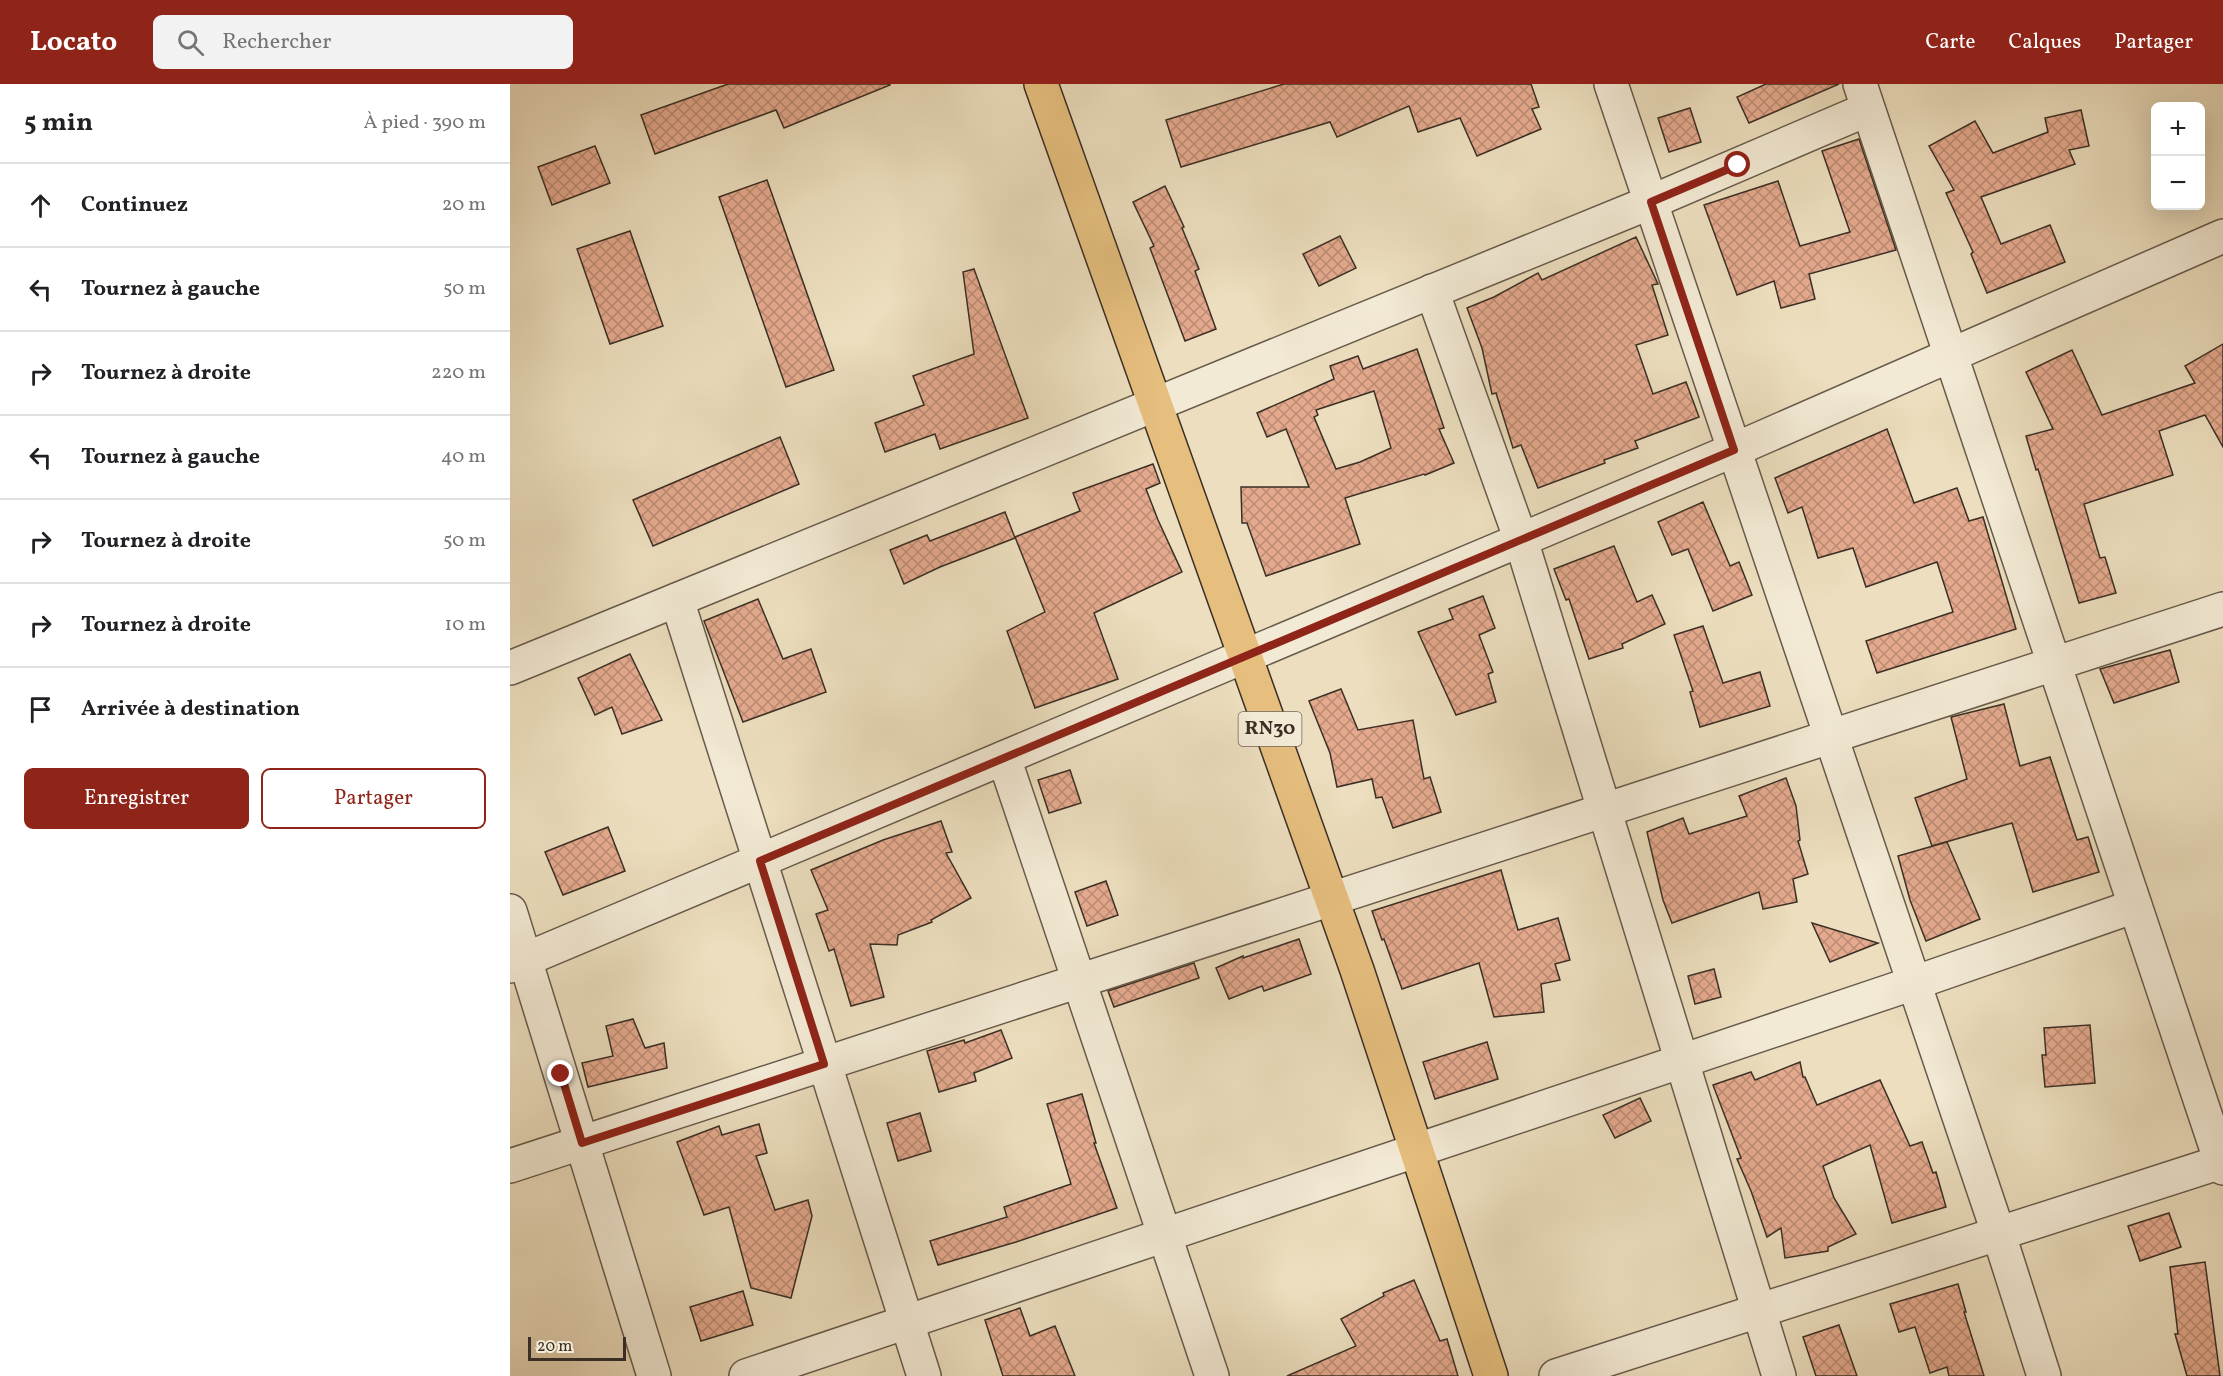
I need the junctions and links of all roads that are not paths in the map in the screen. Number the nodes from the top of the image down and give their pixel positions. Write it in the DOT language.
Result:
graph roads {
  1 [pos="1041,84"];
  2 [pos="1611,84"];
  3 [pos="1864,97"];
  4 [pos="1651,202"];
  5 [pos="2223,236"];
  6 [pos="1432,291"];
  7 [pos="1950,354"];
  8 [pos="1155,404"];
  9 [pos="1734,450"];
  10 [pos="1521,540"];
  11 [pos="677,600"];
  12 [pos="2223,609"];
  13 [pos="1244,657"];
  14 [pos="2054,663"];
  15 [pos="510,668"];
  16 [pos="1831,738"];
  17 [pos="1004,758"];
  18 [pos="1605,811"];
  19 [pos="760,861"];
  20 [pos="1332,899"];
  21 [pos="2135,906"];
  22 [pos="510,911"];
  23 [pos="518,963"];
  24 [pos="1079,981"];
  25 [pos="1914,983"];
  26 [pos="1683,1061"];
  27 [pos="824,1064"];
  28 [pos="582,1143"];
  29 [pos="1417,1150"];
  30 [pos="2222,1165"];
  31 [pos="510,1166"];
  32 [pos="1165,1235"];
  33 [pos="1999,1235"];
  34 [pos="1760,1311"];
  35 [pos="906,1322"];
  36 [pos="654,1376"];
  37 [pos="746,1376"];
  38 [pos="924,1376"];
  39 [pos="1212,1376"];
  40 [pos="1491,1376"];
  41 [pos="1556,1376"];
  42 [pos="1779,1376"];
  43 [pos="2043,1376"];
  1 -- 8 [label="main road, RN30"];
  2 -- 4 [label="street"];
  3 -- 4 [label="street"];
  3 -- 7 [label="street"];
  4 -- 6 [label="street"];
  4 -- 9 [label="street"];
  5 -- 7 [label="street"];
  6 -- 8 [label="street"];
  6 -- 10 [label="street"];
  7 -- 9 [label="street"];
  7 -- 14 [label="street"];
  8 -- 11 [label="street"];
  8 -- 13 [label="main road, RN30"];
  9 -- 10 [label="street"];
  9 -- 16 [label="street"];
  10 -- 13 [label="street"];
  10 -- 18 [label="street"];
  11 -- 15 [label="street"];
  11 -- 19 [label="street"];
  12 -- 14 [label="street"];
  13 -- 17 [label="street"];
  13 -- 20 [label="main road, RN30"];
  14 -- 16 [label="street"];
  14 -- 21 [label="street"];
  16 -- 18 [label="street"];
  16 -- 25 [label="street"];
  17 -- 19 [label="street"];
  17 -- 24 [label="street"];
  18 -- 20 [label="street"];
  18 -- 26 [label="street"];
  19 -- 23 [label="street"];
  19 -- 27 [label="street"];
  20 -- 24 [label="street"];
  20 -- 29 [label="main road, RN30"];
  21 -- 25 [label="street"];
  21 -- 30 [label="street"];
  22 -- 23 [label="street"];
  23 -- 28 [label="street"];
  24 -- 27 [label="street"];
  24 -- 32 [label="street"];
  25 -- 26 [label="street"];
  25 -- 33 [label="street"];
  26 -- 29 [label="street"];
  26 -- 34 [label="street"];
  27 -- 28 [label="street"];
  27 -- 35 [label="street"];
  28 -- 31 [label="street"];
  28 -- 36 [label="street"];
  29 -- 32 [label="street"];
  29 -- 40 [label="main road, RN30"];
  30 -- 33 [label="street"];
  32 -- 35 [label="street"];
  32 -- 39 [label="street"];
  33 -- 34 [label="street"];
  33 -- 43 [label="street"];
  34 -- 41 [label="street"];
  34 -- 42 [label="street"];
  35 -- 37 [label="street"];
  35 -- 38 [label="street"];
}
